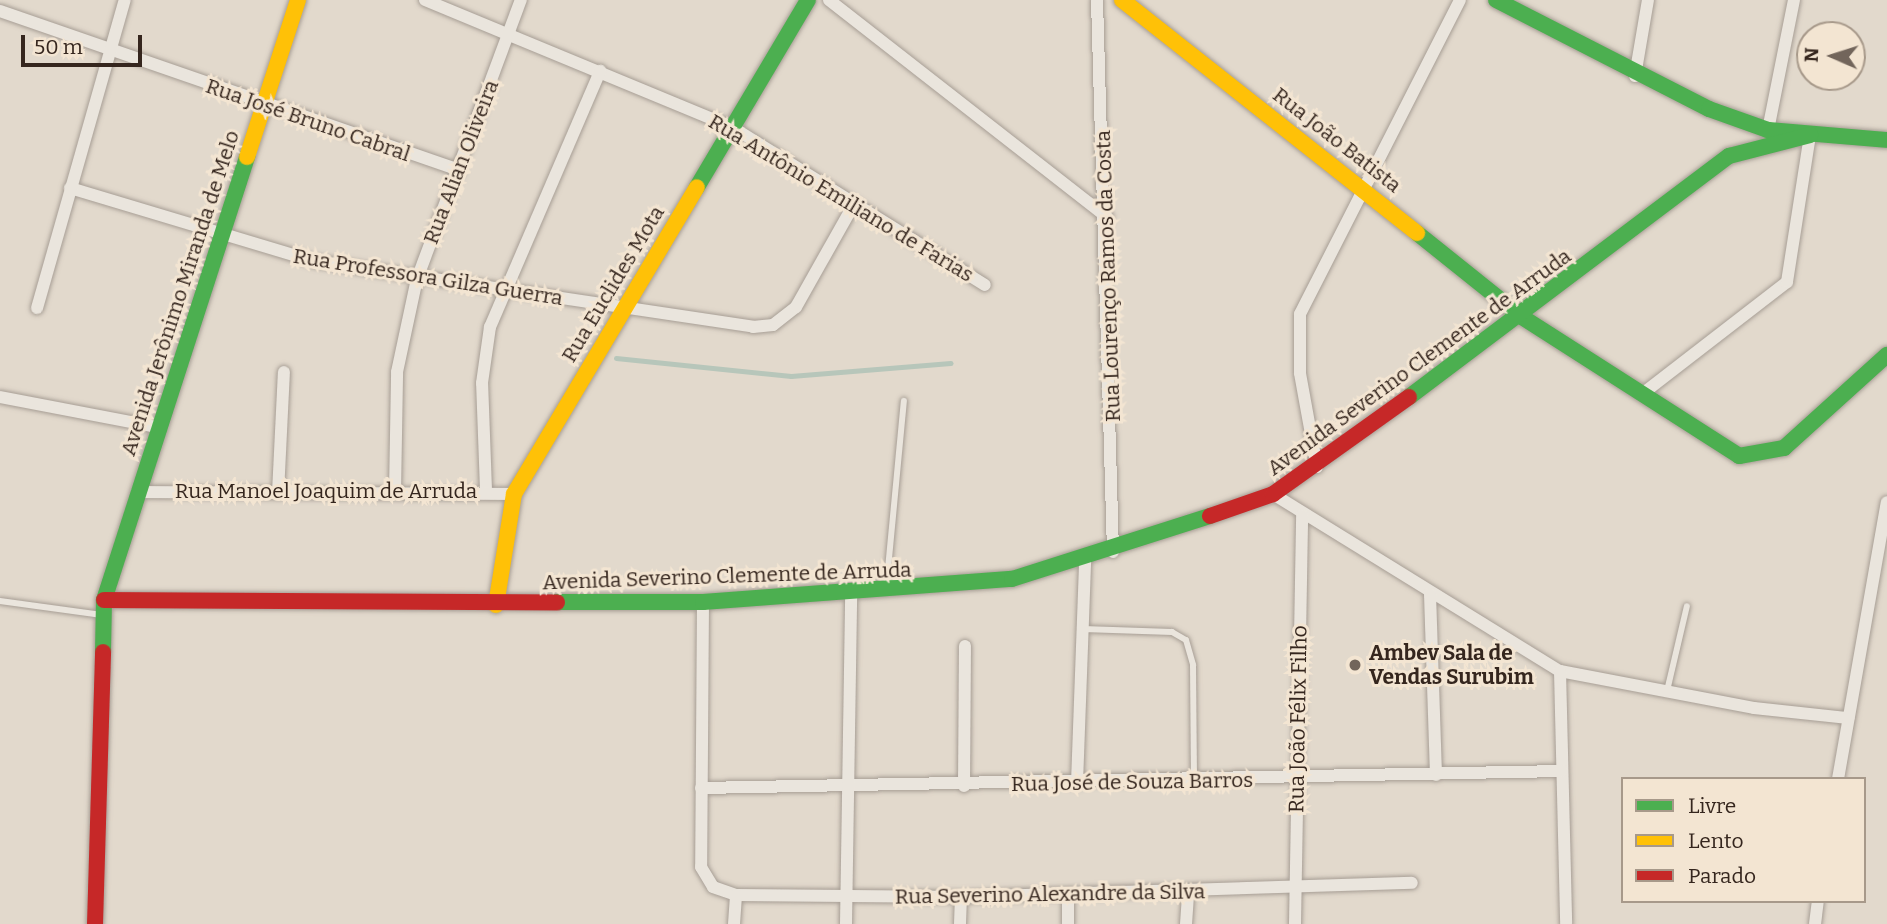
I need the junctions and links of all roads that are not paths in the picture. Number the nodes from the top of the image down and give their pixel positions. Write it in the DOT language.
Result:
graph roads {
  1 [pos="125,0"];
  2 [pos="298,0"];
  3 [pos="425,0"];
  4 [pos="521,0"];
  5 [pos="808,0"];
  6 [pos="828,0"];
  7 [pos="1097,0"];
  8 [pos="1122,0"];
  9 [pos="1460,0"];
  10 [pos="1496,0"];
  11 [pos="1648,0"];
  12 [pos="1794,0"];
  13 [pos="0,11"];
  14 [pos="510,32"];
  15 [pos="109,53"];
  16 [pos="600,71"];
  17 [pos="1635,76"];
  18 [pos="263,105"];
  19 [pos="732,127"];
  20 [pos="1768,130"];
  21 [pos="1810,135"];
  22 [pos="1887,140"];
  23 [pos="459,170"];
  24 [pos="1364,186"];
  25 [pos="70,188"];
  26 [pos="853,204"];
  27 [pos="1107,217"];
  28 [pos="221,235"];
  29 [pos="417,279"];
  30 [pos="985,285"];
  31 [pos="505,290"];
  32 [pos="37,308"];
  33 [pos="623,308"];
  34 [pos="1522,317"];
  35 [pos="1887,355"];
  36 [pos="284,372"];
  37 [pos="1642,394"];
  38 [pos="0,397"];
  39 [pos="904,401"];
  40 [pos="158,427"];
  41 [pos="1317,467"];
  42 [pos="486,490"];
  43 [pos="137,492"];
  44 [pos="395,492"];
  45 [pos="278,493"];
  46 [pos="514,494"];
  47 [pos="1273,494"];
  48 [pos="1887,502"];
  49 [pos="1302,515"];
  50 [pos="1883,541"];
  51 [pos="1114,552"];
  52 [pos="1085,561"];
  53 [pos="886,592"];
  54 [pos="1430,594"];
  55 [pos="851,596"];
  56 [pos="0,601"];
  57 [pos="704,602"];
  58 [pos="496,606"];
  59 [pos="1687,606"];
  60 [pos="104,608"];
  61 [pos="1083,629"];
  62 [pos="965,646"];
  63 [pos="1560,671"];
  64 [pos="1667,693"];
  65 [pos="1848,718"];
  66 [pos="1562,771"];
  67 [pos="1436,775"];
  68 [pos="1838,777"];
  69 [pos="1297,778"];
  70 [pos="1194,779"];
  71 [pos="1077,783"];
  72 [pos="964,786"];
  73 [pos="701,788"];
  74 [pos="850,789"];
  75 [pos="1412,883"];
  76 [pos="1295,888"];
  77 [pos="1188,892"];
  78 [pos="736,895"];
  79 [pos="847,896"];
  80 [pos="1069,896"];
  81 [pos="961,897"];
  82 [pos="1818,903"];
  83 [pos="95,924"];
  84 [pos="734,924"];
  85 [pos="846,924"];
  86 [pos="960,924"];
  87 [pos="1068,924"];
  88 [pos="1186,924"];
  89 [pos="1295,924"];
  90 [pos="1566,924"];
  91 [pos="1815,924"];
  1 -- 15 [label="street"];
  2 -- 18 [label="main road, Avenida Jerônimo Miranda de Melo"];
  3 -- 14 [label="street, Rua Antônio Emiliano de Farias"];
  4 -- 14 [label="street, Rua Alian Oliveira"];
  5 -- 19 [label="main road, Rua Euclides Mota"];
  6 -- 27 [label="street"];
  7 -- 27 [label="street, Rua Lourenço Ramos da Costa"];
  8 -- 24 [label="main road, Rua João Batista"];
  9 -- 24 [label="street"];
  10 -- 17 [label="main road"];
  11 -- 17 [label="street"];
  12 -- 20 [label="street"];
  13 -- 15 [label="street, Rua José Bruno Cabral"];
  14 -- 16 [label="street, Rua Antônio Emiliano de Farias"];
  14 -- 23 [label="street, Rua Alian Oliveira"];
  15 -- 18 [label="street, Rua José Bruno Cabral"];
  15 -- 25 [label="street"];
  16 -- 19 [label="street, Rua Antônio Emiliano de Farias"];
  16 -- 31 [label="street"];
  17 -- 20 [label="main road"];
  18 -- 23 [label="street, Rua José Bruno Cabral"];
  18 -- 28 [label="main road, Avenida Jerônimo Miranda de Melo"];
  19 -- 26 [label="street, Rua Antônio Emiliano de Farias"];
  19 -- 33 [label="main road, Rua Euclides Mota"];
  20 -- 21 [label="main road"];
  21 -- 22 [label="main road"];
  21 -- 34 [label="main road, Avenida Severino Clemente de Arruda"];
  21 -- 37 [label="street"];
  23 -- 29 [label="street, Rua Alian Oliveira"];
  24 -- 34 [label="main road, Rua João Batista"];
  24 -- 41 [label="street"];
  25 -- 28 [label="street, Rua Professora Gilza Guerra"];
  25 -- 32 [label="street"];
  26 -- 30 [label="street, Rua Antônio Emiliano de Farias"];
  26 -- 33 [label="street, Rua Professora Gilza Guerra"];
  27 -- 51 [label="street, Rua Lourenço Ramos da Costa"];
  28 -- 29 [label="street, Rua Professora Gilza Guerra"];
  28 -- 40 [label="main road, Avenida Jerônimo Miranda de Melo"];
  29 -- 31 [label="street, Rua Professora Gilza Guerra"];
  29 -- 44 [label="street, Rua Alian Oliveira"];
  31 -- 33 [label="street, Rua Professora Gilza Guerra"];
  31 -- 42 [label="street"];
  33 -- 46 [label="main road, Rua Euclides Mota"];
  34 -- 37 [label="main road, Rua João Batista"];
  34 -- 41 [label="main road, Avenida Severino Clemente de Arruda"];
  35 -- 37 [label="main road, Rua João Batista"];
  36 -- 45 [label="street"];
  38 -- 40 [label="street"];
  39 -- 53 [label="lane"];
  40 -- 43 [label="main road, Avenida Jerônimo Miranda de Melo"];
  41 -- 47 [label="main road, Avenida Severino Clemente de Arruda"];
  42 -- 44 [label="street, Rua Manoel Joaquim de Arruda"];
  42 -- 46 [label="street, Rua Manoel Joaquim de Arruda"];
  43 -- 45 [label="street, Rua Manoel Joaquim de Arruda"];
  43 -- 60 [label="main road, Avenida Jerônimo Miranda de Melo"];
  44 -- 45 [label="street, Rua Manoel Joaquim de Arruda"];
  46 -- 58 [label="main road, Rua Euclides Mota"];
  47 -- 49 [label="street"];
  47 -- 51 [label="main road, Avenida Severino Clemente de Arruda"];
  48 -- 50 [label="street"];
  49 -- 54 [label="street"];
  49 -- 69 [label="street, Rua João Félix Filho"];
  50 -- 65 [label="street"];
  51 -- 52 [label="main road, Avenida Severino Clemente de Arruda"];
  52 -- 53 [label="main road, Avenida Severino Clemente de Arruda"];
  52 -- 61 [label="street"];
  53 -- 55 [label="main road, Avenida Severino Clemente de Arruda"];
  54 -- 63 [label="street"];
  54 -- 67 [label="street"];
  55 -- 57 [label="main road, Avenida Severino Clemente de Arruda"];
  55 -- 74 [label="street"];
  56 -- 60 [label="lane"];
  57 -- 58 [label="main road, Avenida Severino Clemente de Arruda"];
  57 -- 73 [label="street"];
  58 -- 60 [label="main road, Avenida Severino Clemente de Arruda"];
  59 -- 64 [label="lane"];
  60 -- 83 [label="main road, Avenida Jerônimo Miranda de Melo"];
  61 -- 70 [label="lane"];
  61 -- 71 [label="street"];
  62 -- 72 [label="street"];
  63 -- 64 [label="street"];
  63 -- 66 [label="street"];
  64 -- 65 [label="street"];
  65 -- 68 [label="street"];
  66 -- 67 [label="street, Rua José de Souza Barros"];
  66 -- 90 [label="street"];
  67 -- 69 [label="street, Rua José de Souza Barros"];
  69 -- 70 [label="street, Rua José de Souza Barros"];
  69 -- 76 [label="street, Rua João Félix Filho"];
  70 -- 71 [label="street, Rua José de Souza Barros"];
  71 -- 72 [label="street, Rua José de Souza Barros"];
  72 -- 74 [label="street, Rua José de Souza Barros"];
  73 -- 74 [label="street, Rua José de Souza Barros"];
  73 -- 78 [label="street"];
  74 -- 79 [label="street"];
  75 -- 76 [label="street, Rua Severino Alexandre da Silva"];
  76 -- 77 [label="street, Rua Severino Alexandre da Silva"];
  76 -- 89 [label="street, Rua João Félix Filho"];
  77 -- 80 [label="street, Rua Severino Alexandre da Silva"];
  77 -- 88 [label="street"];
  78 -- 79 [label="street, Rua Severino Alexandre da Silva"];
  78 -- 84 [label="street"];
  79 -- 81 [label="street, Rua Severino Alexandre da Silva"];
  79 -- 85 [label="street"];
  80 -- 81 [label="street, Rua Severino Alexandre da Silva"];
  80 -- 87 [label="street"];
  81 -- 86 [label="street"];
  82 -- 91 [label="street"];
}
